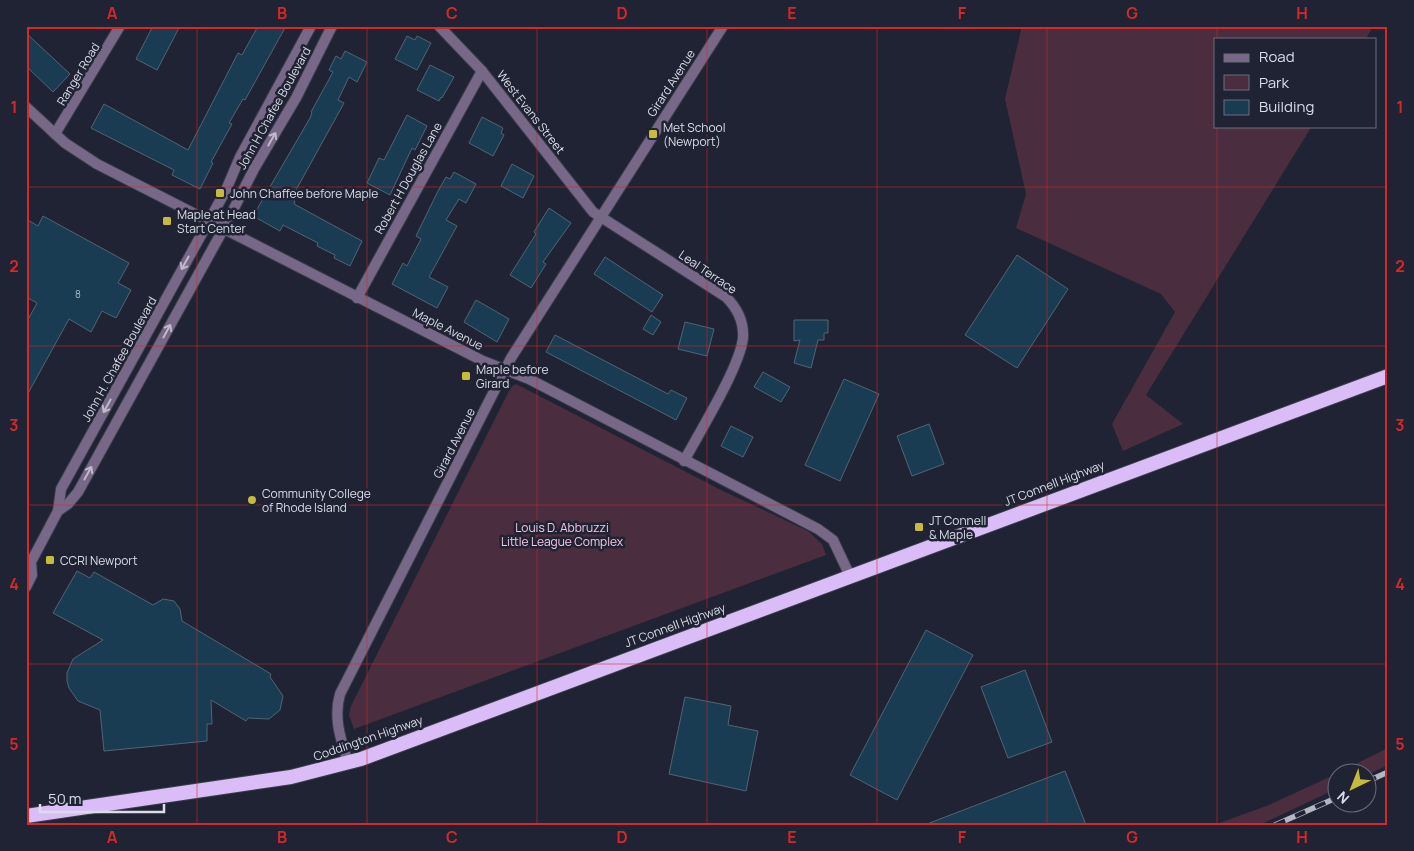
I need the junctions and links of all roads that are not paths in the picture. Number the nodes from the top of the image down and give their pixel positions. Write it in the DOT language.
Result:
graph roads {
  1 [pos="120,26"];
  2 [pos="311,26"];
  3 [pos="332,26"];
  4 [pos="439,26"];
  5 [pos="723,26"];
  6 [pos="482,71"];
  7 [pos="26,107"];
  8 [pos="55,134"];
  9 [pos="599,217"];
  10 [pos="209,220"];
  11 [pos="224,228"];
  12 [pos="357,298"];
  13 [pos="505,370"];
  14 [pos="1388,376"];
  15 [pos="684,461"];
  16 [pos="58,511"];
  17 [pos="29,563"];
  18 [pos="850,576"];
  19 [pos="26,587"];
  20 [pos="619,662"];
  21 [pos="348,763"];
  22 [pos="26,816"];
  1 -- 8 [label="street, Ranger Road"];
  2 -- 10 [label="street, John H Chafee Boulevard"];
  11 -- 3 [label="street, John H Chafee Boulevard, one-way"];
  4 -- 6 [label="street, West Evans Street"];
  5 -- 9 [label="street, Girard Avenue"];
  6 -- 9 [label="street, West Evans Street"];
  6 -- 12 [label="street, Robert H Douglas Lane"];
  7 -- 8 [label="street, Maple Avenue"];
  8 -- 10 [label="street, Maple Avenue"];
  9 -- 13 [label="street, Girard Avenue"];
  9 -- 15 [label="street, Leal Terrace"];
  10 -- 11 [label="street, Maple Avenue"];
  10 -- 16 [label="street, John H. Chafee Boulevard, one-way"];
  11 -- 12 [label="street, Maple Avenue"];
  16 -- 11 [label="street, John H. Chafee Boulevard, one-way"];
  12 -- 13 [label="street, Maple Avenue"];
  13 -- 15 [label="street, Maple Avenue"];
  13 -- 21 [label="street, Girard Avenue"];
  14 -- 18 [label="highway, JT Connell Highway"];
  15 -- 18 [label="street, Maple Avenue"];
  16 -- 17 [label="street, John H. Chafee Boulevard"];
  17 -- 19 [label="street, John H. Chafee Boulevard"];
  18 -- 20 [label="highway, JT Connell Highway"];
  20 -- 21 [label="highway, Coddington Highway"];
  21 -- 22 [label="highway, Coddington Highway"];
}
